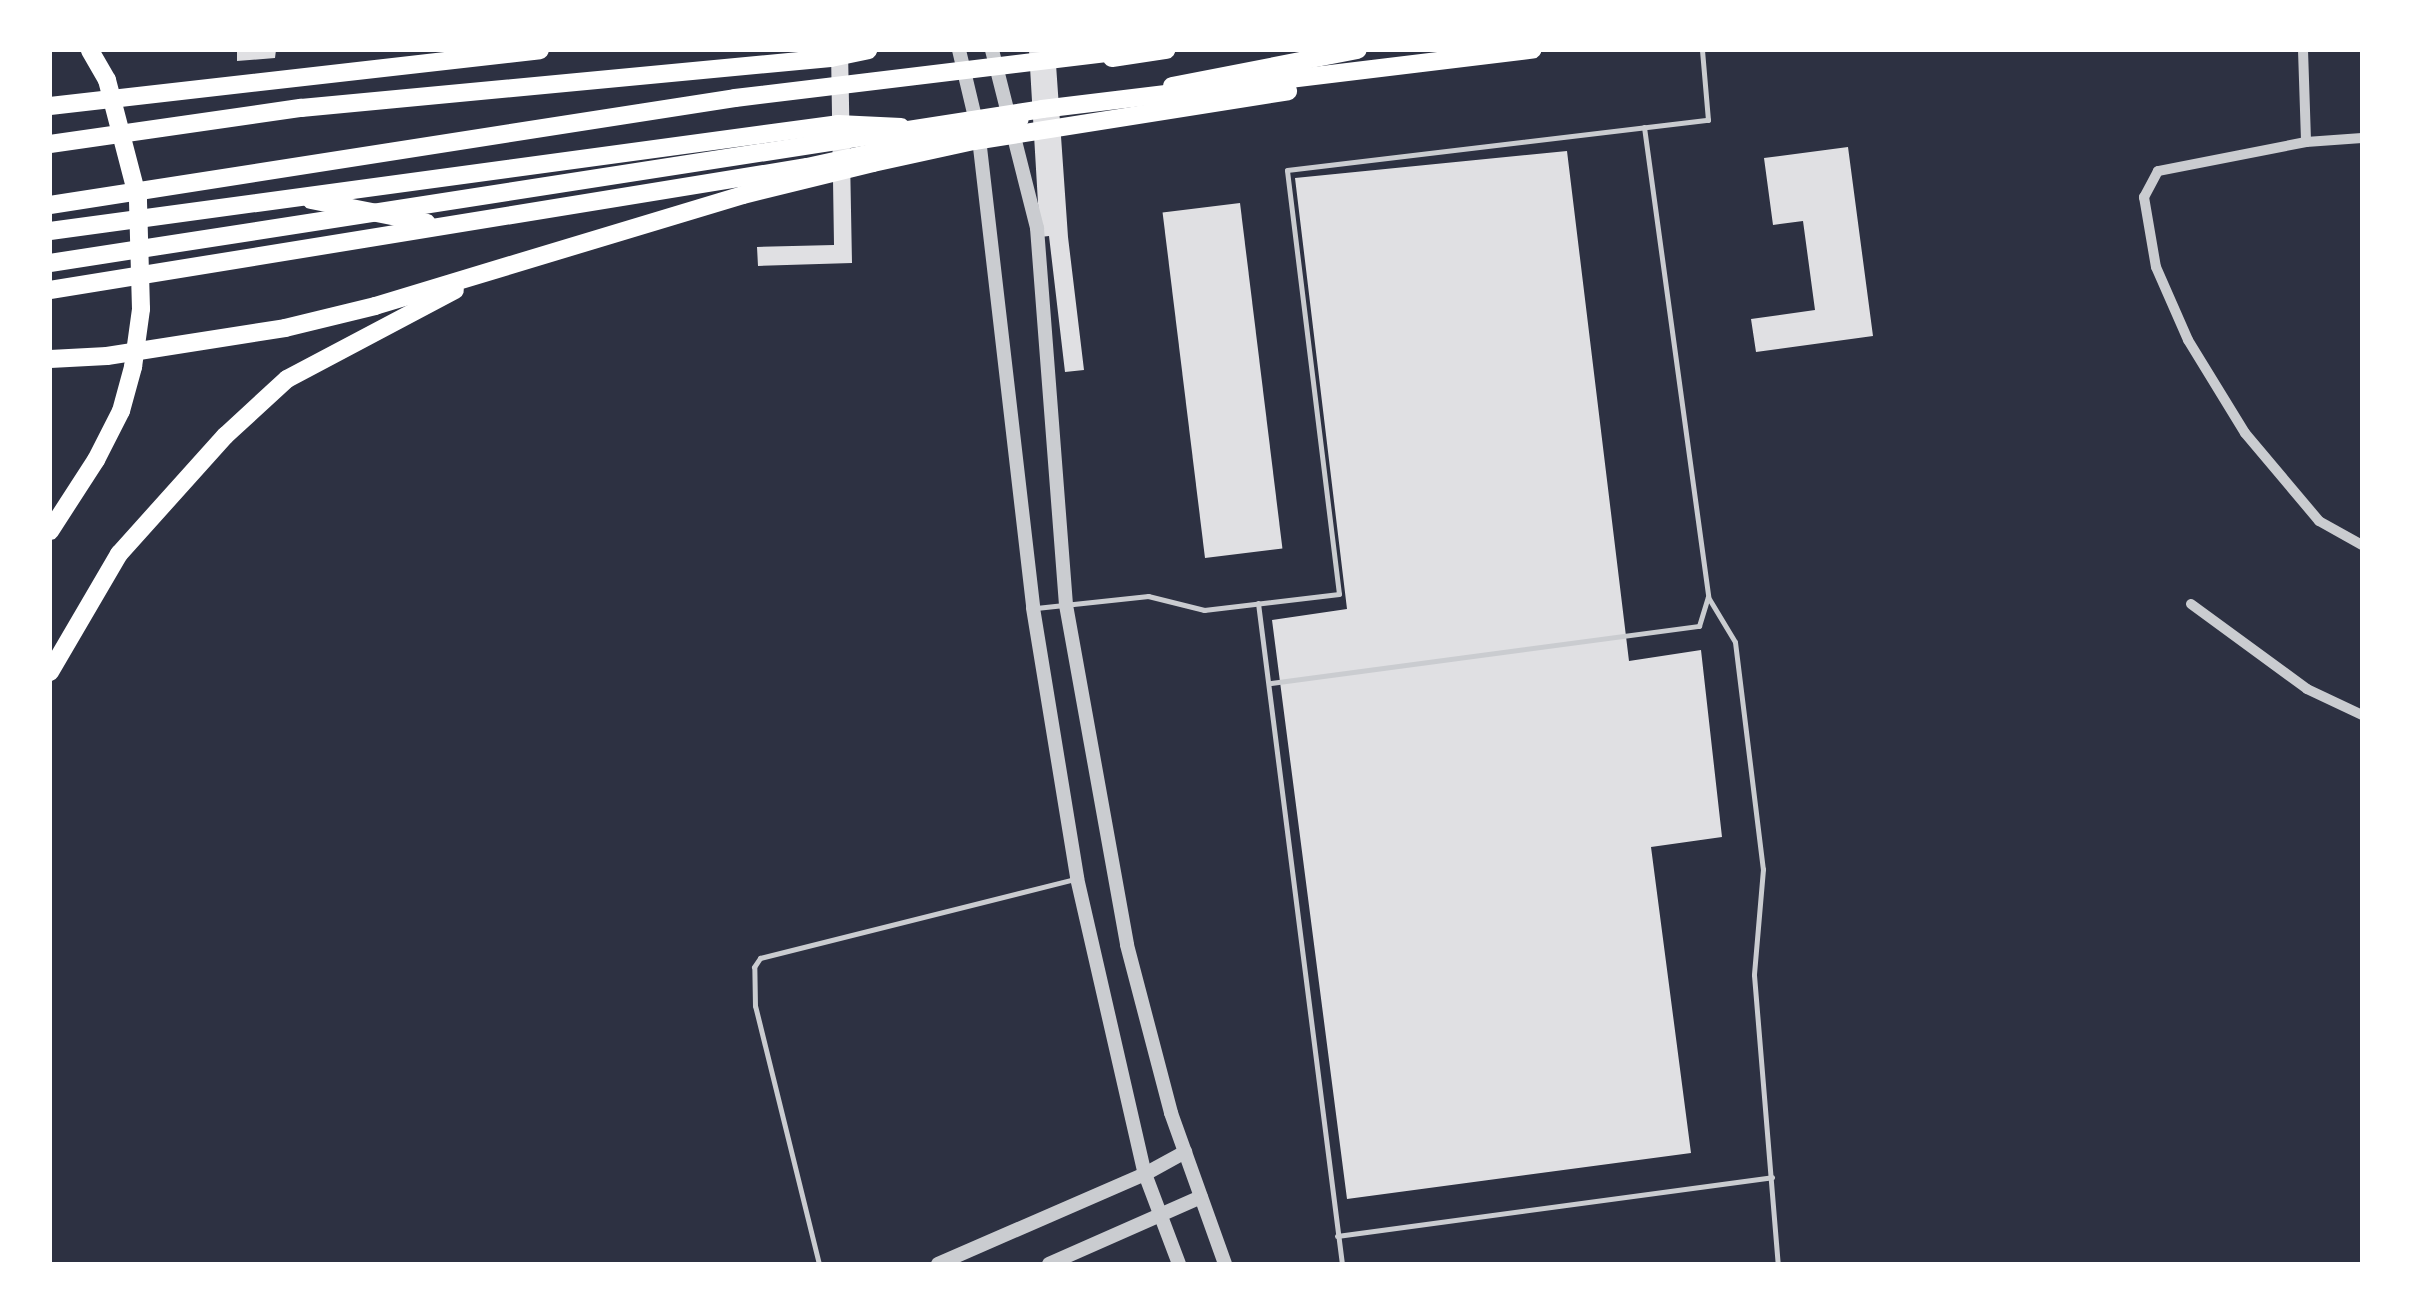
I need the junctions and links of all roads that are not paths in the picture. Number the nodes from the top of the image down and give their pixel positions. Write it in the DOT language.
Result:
graph roads {
  1 [pos="90,50"];
  2 [pos="540,50"];
  3 [pos="868,50"];
  4 [pos="959,50"];
  5 [pos="992,50"];
  6 [pos="1130,50"];
  7 [pos="1166,50"];
  8 [pos="1358,50"];
  9 [pos="1532,50"];
  10 [pos="1702,50"];
  11 [pos="2303,50"];
  12 [pos="1438,62"];
  13 [pos="996,73"];
  14 [pos="969,77"];
  15 [pos="50,106"];
  16 [pos="1011,121"];
  17 [pos="1644,127"];
  18 [pos="978,130"];
  19 [pos="2362,138"];
  20 [pos="2306,142"];
  21 [pos="50,144"];
  22 [pos="296,197"];
  23 [pos="50,205"];
  24 [pos="442,226"];
  25 [pos="50,232"];
  26 [pos="50,263"];
  27 [pos="507,264"];
  28 [pos="50,290"];
  29 [pos="50,358"];
  30 [pos="50,531"];
  31 [pos="2362,545"];
  32 [pos="1708,598"];
  33 [pos="1258,603"];
  34 [pos="2191,604"];
  35 [pos="1066,605"];
  36 [pos="1033,608"];
  37 [pos="50,672"];
  38 [pos="1270,683"];
  39 [pos="2362,714"];
  40 [pos="1078,878"];
  41 [pos="1186,1152"];
  42 [pos="1145,1174"];
  43 [pos="1772,1176"];
  44 [pos="1201,1196"];
  45 [pos="1160,1216"];
  46 [pos="1337,1236"];
  47 [pos="819,1264"];
  48 [pos="938,1264"];
  49 [pos="1049,1264"];
  50 [pos="1179,1264"];
  51 [pos="1225,1264"];
  52 [pos="1342,1264"];
  53 [pos="1778,1264"];
  1 -- 30 [label="main road"];
  2 -- 15 [label="main road"];
  3 -- 21 [label="main road"];
  4 -- 14 [label="street"];
  5 -- 13 [label="street"];
  6 -- 23 [label="main road"];
  7 -- 13 [label="main road"];
  8 -- 16 [label="main road"];
  9 -- 12 [label="main road"];
  10 -- 17 [label="lane"];
  11 -- 20 [label="street"];
  12 -- 26 [label="main road"];
  12 -- 27 [label="main road"];
  13 -- 14 [label="main road"];
  13 -- 16 [label="street"];
  14 -- 18 [label="street"];
  16 -- 18 [label="main road"];
  16 -- 35 [label="street"];
  17 -- 32 [label="lane"];
  17 -- 33 [label="lane"];
  18 -- 22 [label="main road"];
  18 -- 24 [label="main road"];
  18 -- 36 [label="street"];
  19 -- 20 [label="street"];
  20 -- 31 [label="street"];
  22 -- 24 [label="main road"];
  22 -- 25 [label="main road"];
  24 -- 28 [label="main road"];
  27 -- 29 [label="main road"];
  27 -- 37 [label="main road"];
  32 -- 38 [label="lane"];
  32 -- 43 [label="lane"];
  33 -- 35 [label="lane"];
  33 -- 38 [label="lane"];
  34 -- 39 [label="street"];
  35 -- 36 [label="lane"];
  35 -- 41 [label="street"];
  36 -- 40 [label="street"];
  38 -- 46 [label="lane"];
  40 -- 42 [label="street"];
  40 -- 47 [label="lane"];
  41 -- 42 [label="street"];
  41 -- 44 [label="street"];
  42 -- 45 [label="street"];
  42 -- 48 [label="street"];
  43 -- 46 [label="lane"];
  43 -- 53 [label="lane"];
  44 -- 45 [label="street"];
  44 -- 51 [label="street"];
  45 -- 49 [label="street"];
  45 -- 50 [label="street"];
  46 -- 52 [label="lane"];
}
